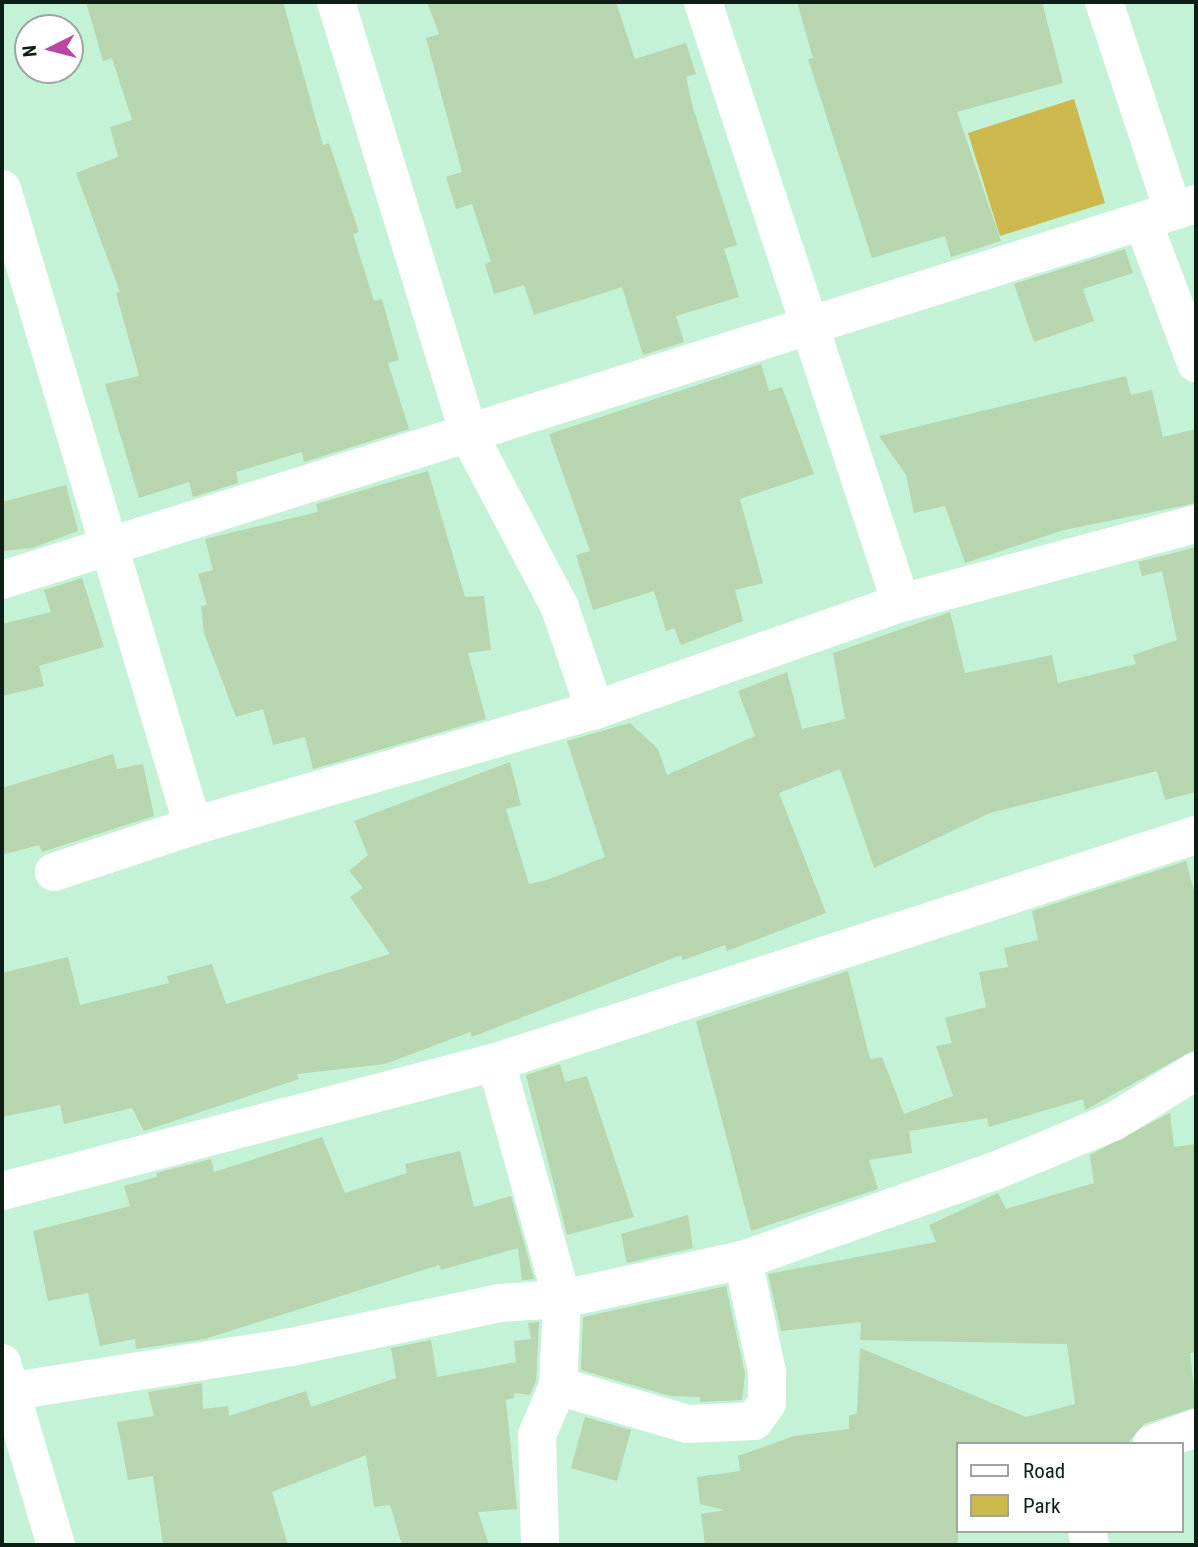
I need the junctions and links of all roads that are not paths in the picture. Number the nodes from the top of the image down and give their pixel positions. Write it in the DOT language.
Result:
graph roads {
  1 [pos="336,2"];
  2 [pos="703,2"];
  3 [pos="1104,2"];
  4 [pos="2,190"];
  5 [pos="1171,212"];
  6 [pos="808,328"];
  7 [pos="1196,363"];
  8 [pos="470,437"];
  9 [pos="1196,524"];
  10 [pos="108,548"];
  11 [pos="2,580"];
  12 [pos="901,603"];
  13 [pos="594,710"];
  14 [pos="193,826"];
  15 [pos="1196,835"];
  16 [pos="54,872"];
  17 [pos="496,1062"];
  18 [pos="1196,1071"];
  19 [pos="2,1191"];
  20 [pos="743,1260"];
  21 [pos="562,1298"];
  22 [pos="5,1378"];
  23 [pos="558,1386"];
  24 [pos="1196,1428"];
  25 [pos="1158,1442"];
  26 [pos="56,1545"];
  27 [pos="540,1545"];
  1 -- 8 [label="street"];
  2 -- 6 [label="street"];
  3 -- 5 [label="street"];
  4 -- 10 [label="street"];
  5 -- 6 [label="street"];
  5 -- 7 [label="street"];
  6 -- 8 [label="street"];
  6 -- 12 [label="street"];
  8 -- 10 [label="street"];
  8 -- 13 [label="street"];
  9 -- 12 [label="street"];
  10 -- 11 [label="street"];
  10 -- 14 [label="street"];
  12 -- 13 [label="street"];
  13 -- 14 [label="street"];
  14 -- 16 [label="street"];
  15 -- 17 [label="street"];
  17 -- 19 [label="street"];
  17 -- 21 [label="street"];
  18 -- 20 [label="street"];
  20 -- 21 [label="street"];
  20 -- 23 [label="street"];
  21 -- 22 [label="street"];
  21 -- 23 [label="street"];
  22 -- 26 [label="street"];
  23 -- 27 [label="street"];
  24 -- 25 [label="street"];
}
